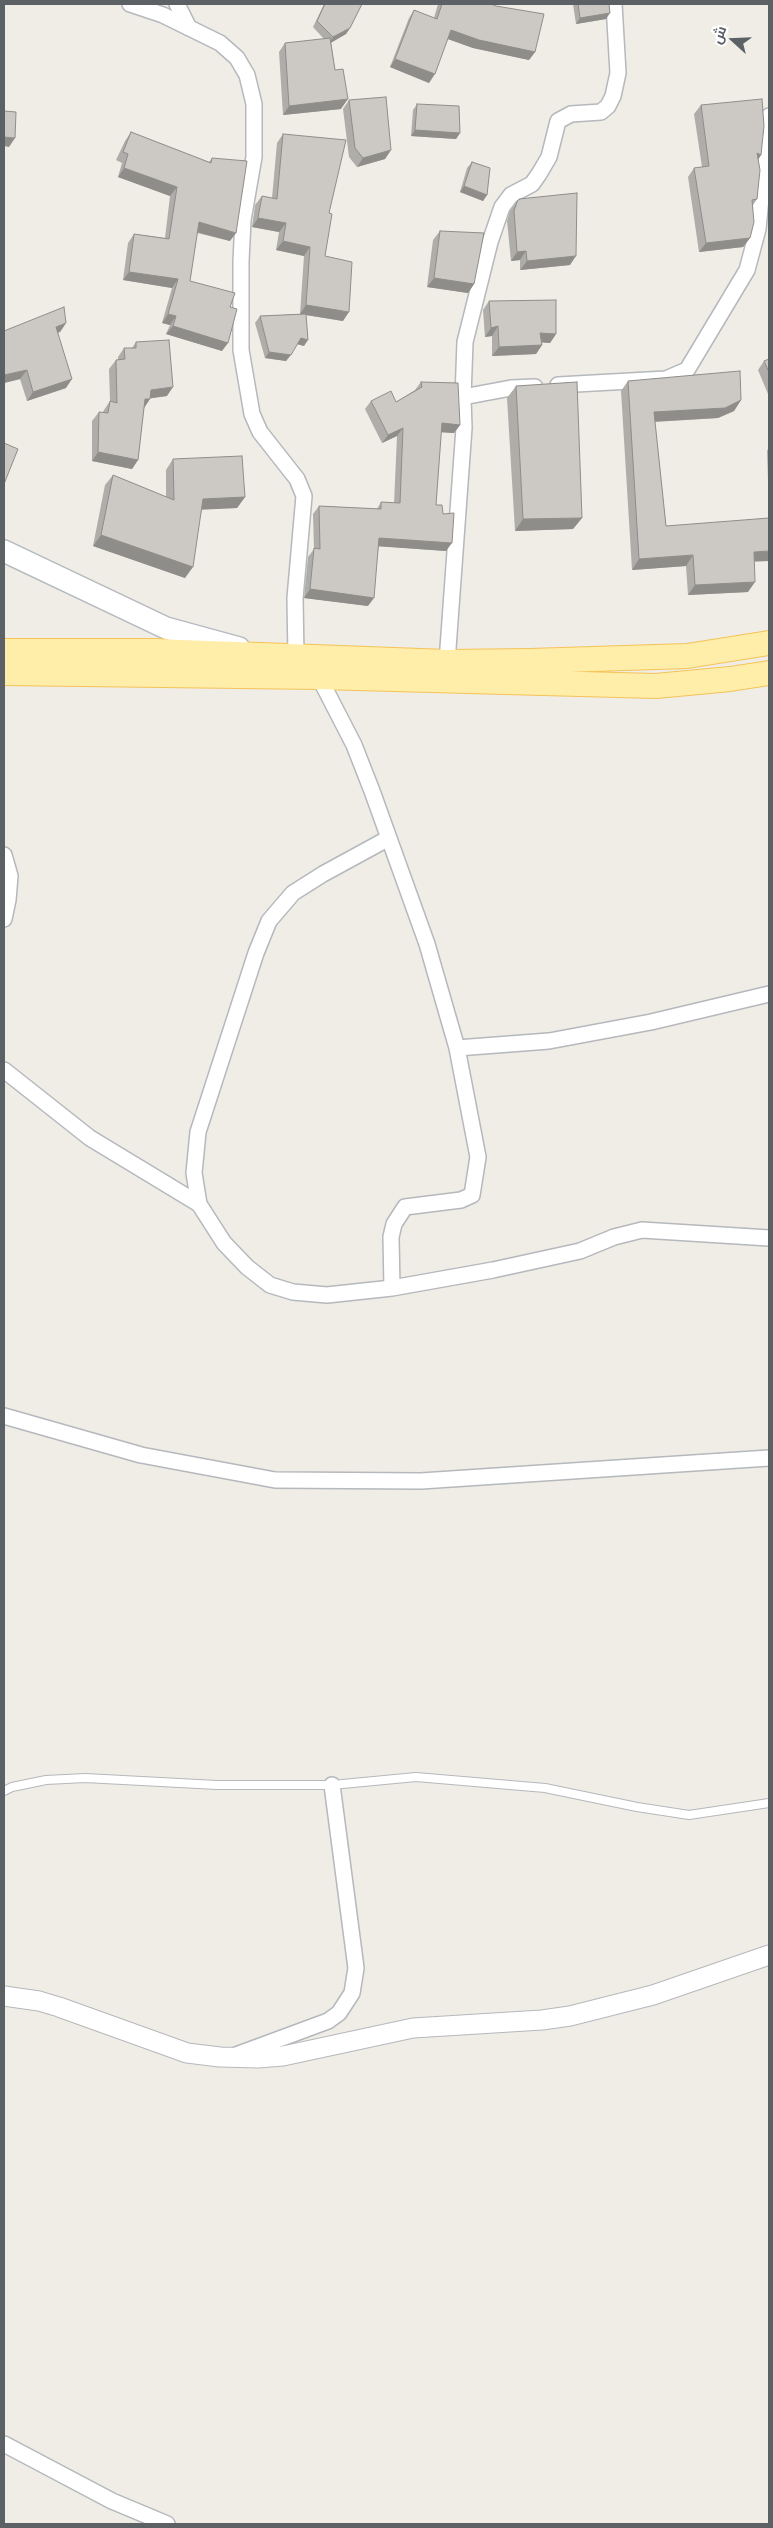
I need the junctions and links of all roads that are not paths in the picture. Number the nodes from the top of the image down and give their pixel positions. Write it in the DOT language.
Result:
graph roads {
  1 [pos="130,4"];
  2 [pos="177,4"];
  3 [pos="614,4"];
  4 [pos="189,28"];
  5 [pos="769,116"];
  6 [pos="764,227"];
  7 [pos="463,397"];
  8 [pos="4,551"];
  9 [pos="769,643"];
  10 [pos="4,651"];
  11 [pos="154,651"];
  12 [pos="272,656"];
  13 [pos="296,657"];
  14 [pos="447,662"];
  15 [pos="4,673"];
  16 [pos="769,673"];
  17 [pos="153,676"];
  18 [pos="319,677"];
  19 [pos="389,838"];
  20 [pos="4,855"];
  21 [pos="4,919"];
  22 [pos="769,994"];
  23 [pos="457,1048"];
  24 [pos="4,1070"];
  25 [pos="198,1204"];
  26 [pos="769,1238"];
  27 [pos="392,1288"];
  28 [pos="4,1416"];
  29 [pos="769,1458"];
  30 [pos="332,1785"];
  31 [pos="4,1792"];
  32 [pos="769,1803"];
  33 [pos="769,1955"];
  34 [pos="4,1996"];
  35 [pos="220,2057"];
  36 [pos="4,2444"];
  37 [pos="166,2524"];
  1 -- 4 [label="street"];
  2 -- 4 [label="street"];
  3 -- 7 [label="street"];
  4 -- 13 [label="street"];
  5 -- 6 [label="street"];
  6 -- 7 [label="street"];
  7 -- 14 [label="street"];
  8 -- 12 [label="main road"];
  9 -- 14 [label="main road"];
  10 -- 11 [label="main road"];
  11 -- 12 [label="main road"];
  11 -- 17 [label="main road"];
  12 -- 13 [label="main road"];
  13 -- 14 [label="main road"];
  15 -- 17 [label="main road"];
  16 -- 18 [label="main road"];
  17 -- 18 [label="main road"];
  18 -- 19 [label="street"];
  19 -- 23 [label="street"];
  19 -- 25 [label="street"];
  20 -- 21 [label="street"];
  22 -- 23 [label="street"];
  23 -- 27 [label="street"];
  24 -- 25 [label="street"];
  25 -- 27 [label="street"];
  26 -- 27 [label="street"];
  28 -- 29 [label="street"];
  30 -- 31 [label="lane"];
  30 -- 32 [label="lane"];
  30 -- 35 [label="street"];
  33 -- 35 [label="street"];
  34 -- 35 [label="street"];
  36 -- 37 [label="street"];
}
